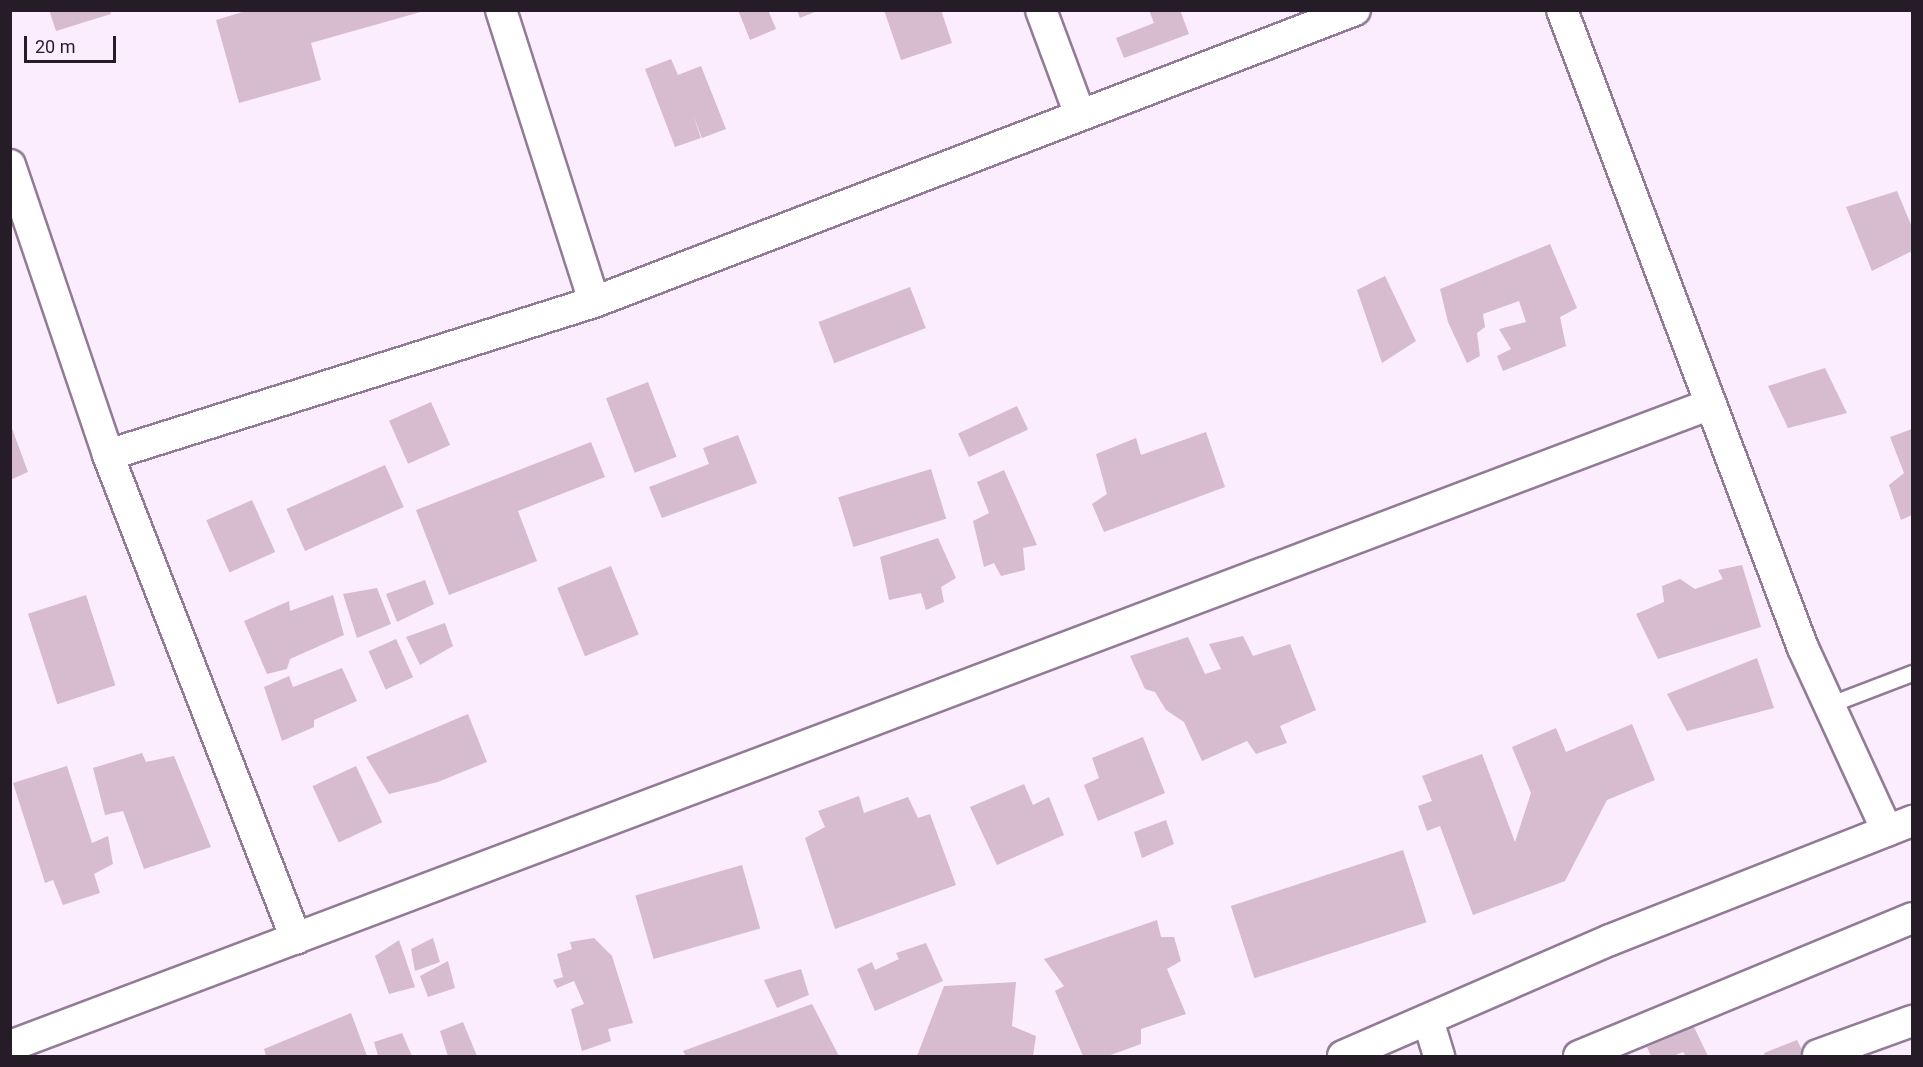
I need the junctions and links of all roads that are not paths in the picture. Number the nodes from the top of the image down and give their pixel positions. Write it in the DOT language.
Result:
graph roads {
  1 [pos="501,10"];
  2 [pos="1041,10"];
  3 [pos="1355,10"];
  4 [pos="1562,10"];
  5 [pos="1080,115"];
  6 [pos="10,165"];
  7 [pos="594,302"];
  8 [pos="1711,404"];
  9 [pos="108,454"];
  10 [pos="1912,673"];
  11 [pos="1828,705"];
  12 [pos="1900,826"];
  13 [pos="1912,918"];
  14 [pos="296,939"];
  15 [pos="1428,1020"];
  16 [pos="1912,1021"];
  17 [pos="10,1046"];
  18 [pos="1818,1055"];
  19 [pos="1343,1056"];
  20 [pos="1439,1056"];
  21 [pos="1579,1056"];
  1 -- 7 [label="street"];
  2 -- 5 [label="street"];
  3 -- 5 [label="street"];
  4 -- 8 [label="street"];
  5 -- 7 [label="street"];
  6 -- 9 [label="street"];
  7 -- 9 [label="street"];
  8 -- 11 [label="street"];
  8 -- 14 [label="street"];
  9 -- 14 [label="street"];
  10 -- 11 [label="lane"];
  11 -- 12 [label="street"];
  12 -- 15 [label="street"];
  13 -- 21 [label="street"];
  14 -- 17 [label="street"];
  15 -- 19 [label="street"];
  15 -- 20 [label="street"];
  16 -- 18 [label="street"];
}
